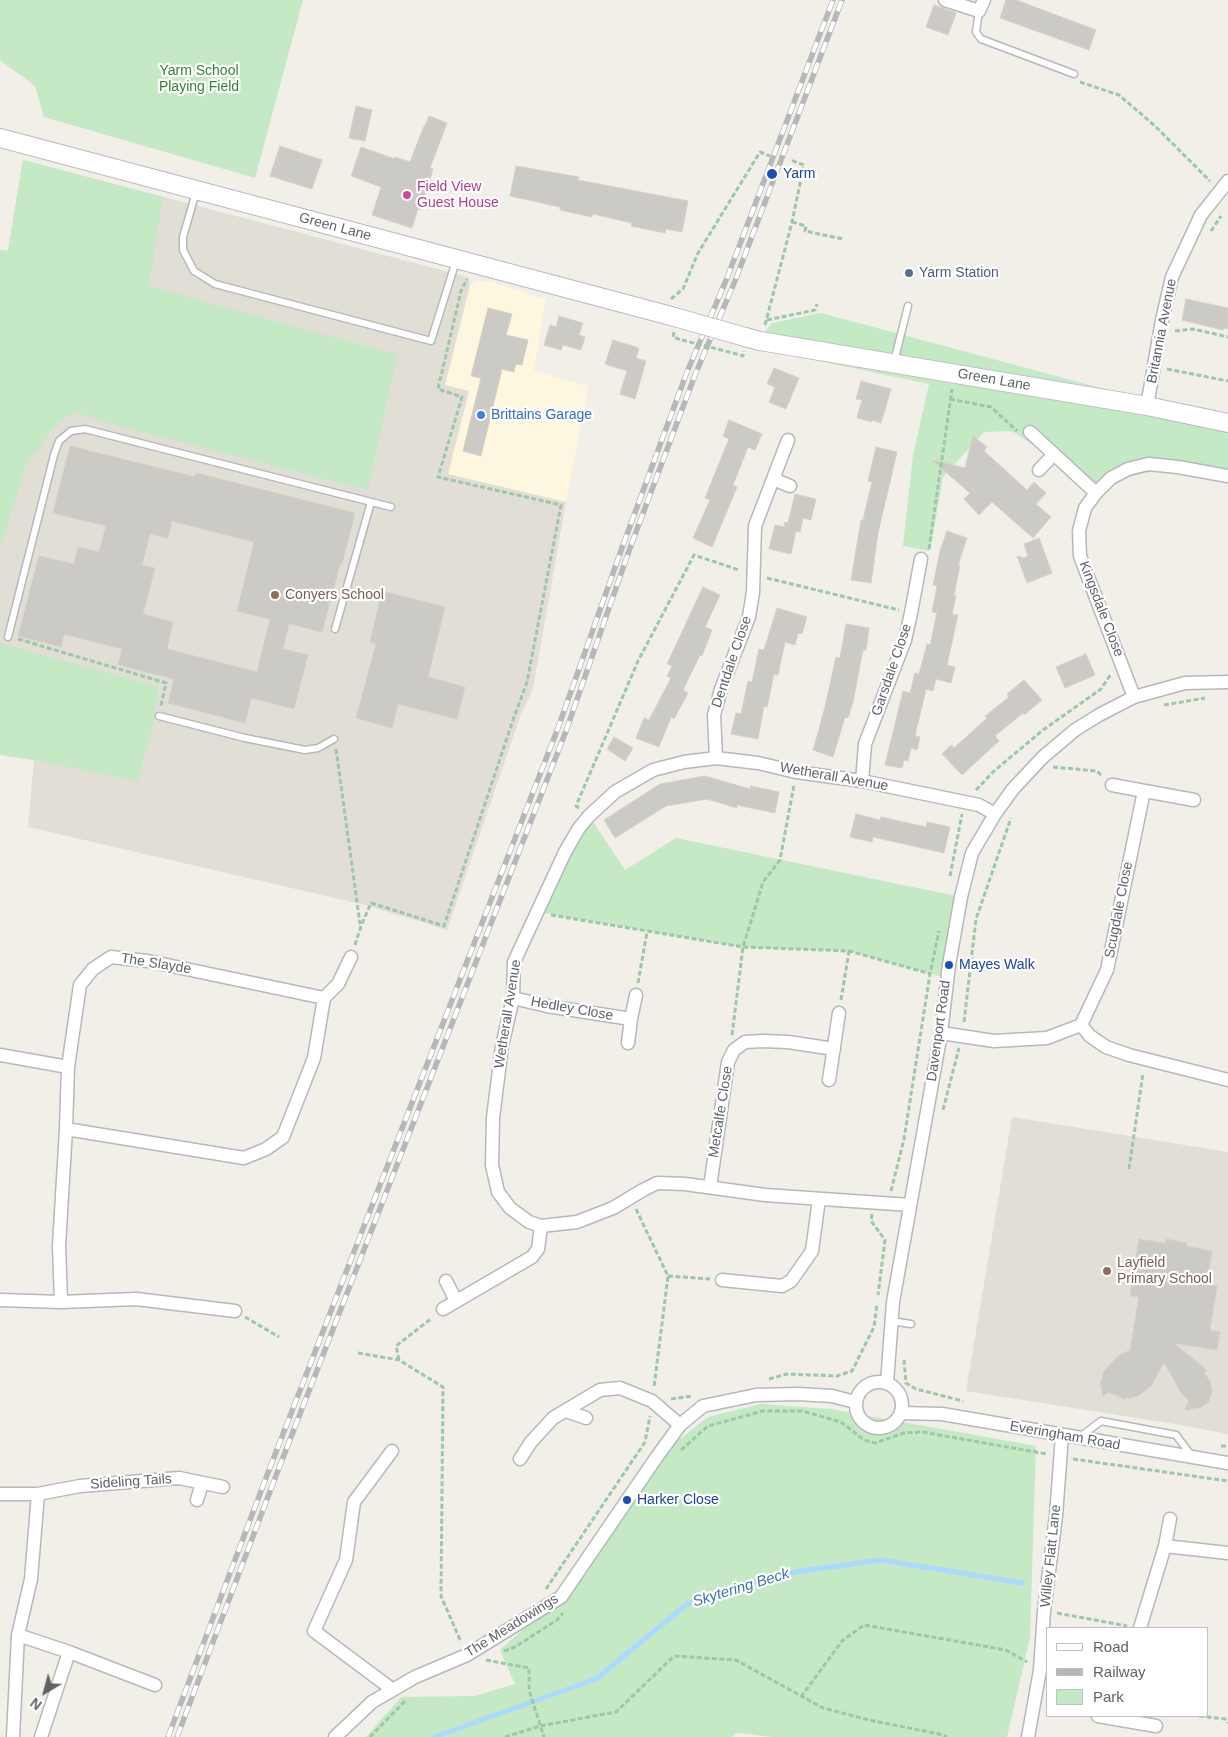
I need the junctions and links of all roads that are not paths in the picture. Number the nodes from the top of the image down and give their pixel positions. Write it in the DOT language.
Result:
graph roads {
  1 [pos="945,0"];
  2 [pos="982,5"];
  3 [pos="1073,76"];
  4 [pos="0,138"];
  5 [pos="1224,186"];
  6 [pos="196,191"];
  7 [pos="457,259"];
  8 [pos="908,306"];
  9 [pos="894,362"];
  10 [pos="1147,406"];
  11 [pos="1228,423"];
  12 [pos="1030,432"];
  13 [pos="788,440"];
  14 [pos="1053,455"];
  15 [pos="1039,470"];
  16 [pos="1228,476"];
  17 [pos="773,479"];
  18 [pos="790,486"];
  19 [pos="1096,493"];
  20 [pos="371,502"];
  21 [pos="391,507"];
  22 [pos="921,558"];
  23 [pos="335,629"];
  24 [pos="8,636"];
  25 [pos="1228,682"];
  26 [pos="1134,697"];
  27 [pos="159,716"];
  28 [pos="334,739"];
  29 [pos="716,758"];
  30 [pos="862,781"];
  31 [pos="1112,785"];
  32 [pos="1144,791"];
  33 [pos="1194,800"];
  34 [pos="995,814"];
  35 [pos="350,957"];
  36 [pos="636,995"];
  37 [pos="324,998"];
  38 [pos="513,998"];
  39 [pos="839,1013"];
  40 [pos="631,1019"];
  41 [pos="1081,1025"];
  42 [pos="941,1033"];
  43 [pos="628,1043"];
  44 [pos="834,1049"];
  45 [pos="0,1055"];
  46 [pos="68,1068"];
  47 [pos="829,1080"];
  48 [pos="1228,1080"];
  49 [pos="66,1128"];
  50 [pos="710,1187"];
  51 [pos="819,1199"];
  52 [pos="910,1205"];
  53 [pos="541,1226"];
  54 [pos="722,1280"];
  55 [pos="446,1281"];
  56 [pos="0,1300"];
  57 [pos="456,1301"];
  58 [pos="60,1302"];
  59 [pos="443,1309"];
  60 [pos="235,1311"];
  61 [pos="891,1321"];
  62 [pos="911,1324"];
  63 [pos="887,1383"];
  64 [pos="856,1402"];
  65 [pos="566,1411"];
  66 [pos="901,1413"];
  67 [pos="586,1418"];
  68 [pos="680,1425"];
  69 [pos="1062,1435"];
  70 [pos="1079,1438"];
  71 [pos="392,1451"];
  72 [pos="1194,1458"];
  73 [pos="520,1459"];
  74 [pos="1228,1463"];
  75 [pos="202,1482"];
  76 [pos="224,1487"];
  77 [pos="0,1494"];
  78 [pos="38,1494"];
  79 [pos="197,1500"];
  80 [pos="1170,1520"];
  81 [pos="1165,1546"];
  82 [pos="1228,1553"];
  83 [pos="1140,1627"];
  84 [pos="18,1635"];
  85 [pos="69,1652"];
  86 [pos="155,1685"];
  87 [pos="393,1690"];
  88 [pos="1118,1718"];
  89 [pos="1156,1726"];
  90 [pos="13,1737"];
  91 [pos="41,1737"];
  92 [pos="335,1737"];
  93 [pos="1028,1737"];
  1 -- 2 [label="street"];
  2 -- 3 [label="lane"];
  4 -- 6 [label="main road, Green Lane"];
  5 -- 10 [label="street, Britannia Avenue"];
  6 -- 7 [label="main road, Green Lane"];
  6 -- 7 [label="lane"];
  7 -- 9 [label="main road, Green Lane, bridge"];
  8 -- 9 [label="lane"];
  9 -- 10 [label="main road, Green Lane"];
  10 -- 11 [label="main road, Green Lane"];
  12 -- 14 [label="street"];
  13 -- 17 [label="street, Dentdale Close"];
  14 -- 15 [label="street"];
  14 -- 19 [label="street"];
  16 -- 19 [label="street, Kingsdale Close"];
  17 -- 18 [label="street"];
  17 -- 29 [label="street, Dentdale Close"];
  19 -- 26 [label="street, Kingsdale Close"];
  20 -- 21 [label="lane"];
  20 -- 23 [label="lane"];
  20 -- 24 [label="lane"];
  22 -- 30 [label="street, Garsdale Close"];
  25 -- 26 [label="street, Davenport Road"];
  26 -- 34 [label="street, Davenport Road"];
  27 -- 28 [label="lane"];
  29 -- 30 [label="street, Wetherall Avenue"];
  29 -- 38 [label="street, Wetherall Avenue"];
  30 -- 34 [label="street, Wetherall Avenue"];
  31 -- 32 [label="street"];
  32 -- 33 [label="street"];
  32 -- 41 [label="street, Scugdale Close"];
  34 -- 42 [label="street, Davenport Road"];
  35 -- 37 [label="street"];
  36 -- 40 [label="street, Hedley Close"];
  37 -- 46 [label="street, The Slayde"];
  37 -- 49 [label="street"];
  38 -- 40 [label="street, Hedley Close"];
  38 -- 53 [label="street, Wetherall Avenue"];
  39 -- 44 [label="street"];
  40 -- 43 [label="street, Hedley Close"];
  41 -- 42 [label="street"];
  41 -- 48 [label="street"];
  42 -- 52 [label="street, Davenport Road"];
  44 -- 47 [label="street"];
  44 -- 50 [label="street, Metcalfe Close"];
  45 -- 46 [label="street"];
  46 -- 49 [label="street, The Slayde"];
  49 -- 58 [label="street, The Slayde"];
  50 -- 51 [label="street"];
  50 -- 53 [label="street"];
  51 -- 52 [label="street"];
  51 -- 54 [label="street"];
  52 -- 61 [label="street, Davenport Road"];
  53 -- 57 [label="street"];
  55 -- 57 [label="street"];
  56 -- 58 [label="street"];
  57 -- 59 [label="street"];
  58 -- 60 [label="street"];
  61 -- 62 [label="lane"];
  61 -- 63 [label="street, Davenport Road"];
  63 -- 64 [label="street"];
  63 -- 66 [label="street"];
  64 -- 66 [label="street"];
  64 -- 68 [label="street, The Meadowings"];
  65 -- 67 [label="street"];
  65 -- 68 [label="street"];
  65 -- 73 [label="street"];
  66 -- 69 [label="street, Everingham Road"];
  68 -- 87 [label="street, The Meadowings"];
  69 -- 70 [label="street, Everingham Road"];
  69 -- 93 [label="street, Willey Flatt Lane"];
  70 -- 72 [label="street, Everingham Road"];
  70 -- 72 [label="lane"];
  71 -- 87 [label="street"];
  72 -- 74 [label="street, Everingham Road"];
  75 -- 76 [label="street, Sideling Tails"];
  75 -- 78 [label="street, Sideling Tails"];
  75 -- 79 [label="street"];
  77 -- 78 [label="street, Sideling Tails"];
  78 -- 84 [label="street"];
  80 -- 81 [label="street"];
  81 -- 82 [label="street"];
  81 -- 83 [label="street"];
  84 -- 85 [label="street"];
  84 -- 90 [label="street"];
  85 -- 86 [label="street"];
  85 -- 91 [label="street"];
  87 -- 92 [label="street, The Meadowings"];
  88 -- 89 [label="street"];
}
